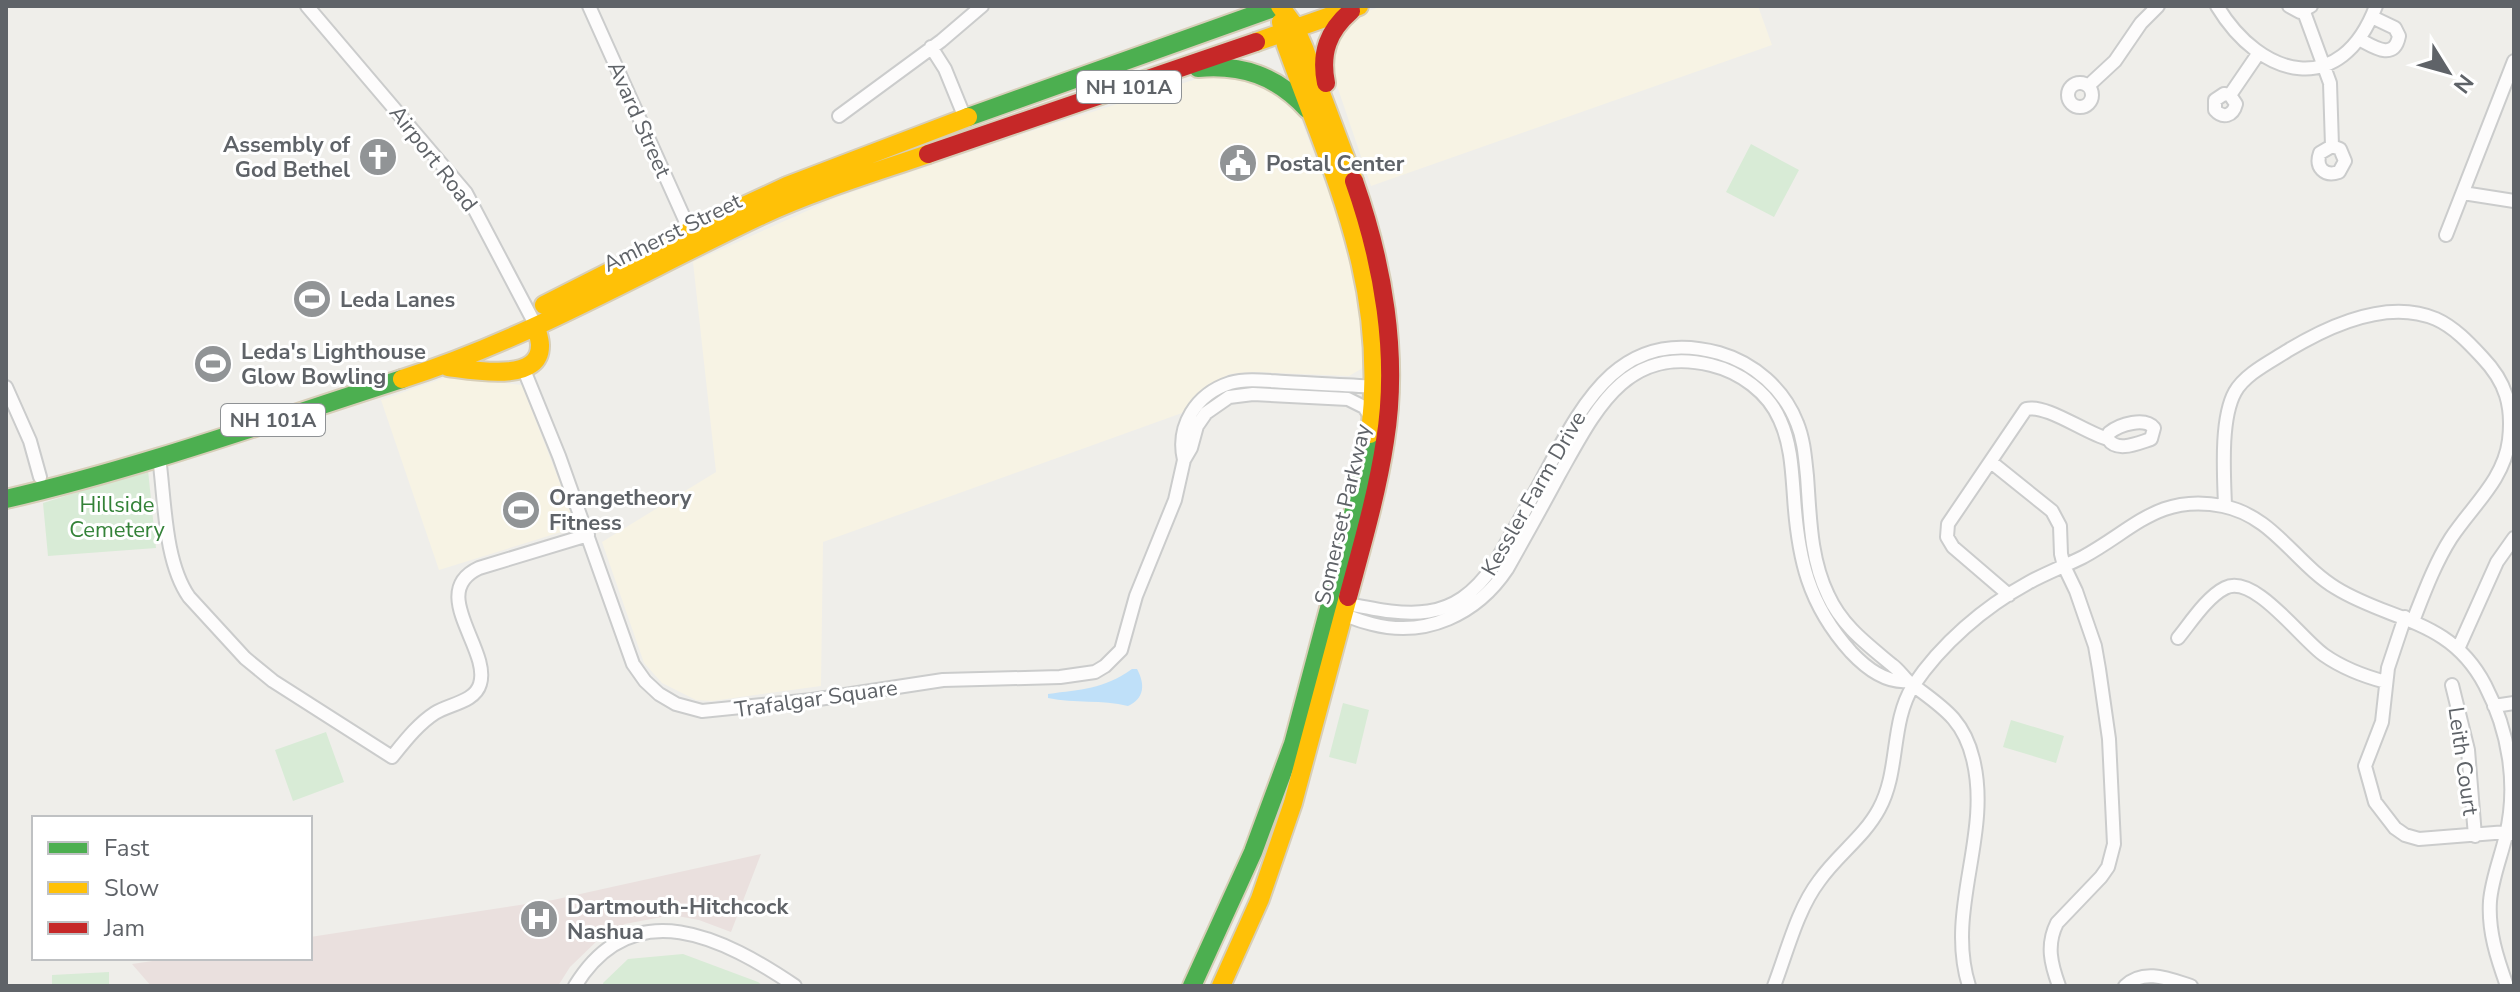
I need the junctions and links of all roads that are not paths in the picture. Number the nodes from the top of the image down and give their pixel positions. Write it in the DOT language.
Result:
graph roads {
  1 [pos="307,6"];
  2 [pos="589,6"];
  3 [pos="982,6"];
  4 [pos="1280,6"];
  5 [pos="2158,6"];
  6 [pos="2217,6"];
  7 [pos="2289,6"];
  8 [pos="1357,7"];
  9 [pos="2308,9"];
  10 [pos="2374,11"];
  11 [pos="1289,31"];
  12 [pos="2359,39"];
  13 [pos="931,47"];
  14 [pos="2258,54"];
  15 [pos="2513,64"];
  16 [pos="2324,67"];
  17 [pos="1172,72"];
  18 [pos="2088,86"];
  19 [pos="2230,95"];
  20 [pos="839,116"];
  21 [pos="965,118"];
  22 [pos="1324,121"];
  23 [pos="2332,146"];
  24 [pos="2463,193"];
  25 [pos="2514,201"];
  26 [pos="690,231"];
  27 [pos="2446,235"];
  28 [pos="532,320"];
  29 [pos="442,366"];
  30 [pos="524,370"];
  31 [pos="6,387"];
  32 [pos="1383,387"];
  33 [pos="1373,424"];
  34 [pos="2108,439"];
  35 [pos="159,457"];
  36 [pos="1184,460"];
  37 [pos="1991,462"];
  38 [pos="40,477"];
  39 [pos="6,484"];
  40 [pos="6,499"];
  41 [pos="2225,506"];
  42 [pos="588,535"];
  43 [pos="2514,538"];
  44 [pos="2064,566"];
  45 [pos="2009,595"];
  46 [pos="1341,606"];
  47 [pos="2409,619"];
  48 [pos="2178,638"];
  49 [pos="2458,649"];
  50 [pos="2386,682"];
  51 [pos="1911,683"];
  52 [pos="2452,685"];
  53 [pos="2514,703"];
  54 [pos="2494,706"];
  55 [pos="2510,834"];
  56 [pos="2475,836"];
  57 [pos="1269,874"];
  58 [pos="575,986"];
  59 [pos="795,986"];
  60 [pos="1192,986"];
  61 [pos="1221,986"];
  62 [pos="1235,986"];
  63 [pos="1774,986"];
  64 [pos="1969,986"];
  65 [pos="2059,986"];
  66 [pos="2125,986"];
  67 [pos="2191,986"];
  68 [pos="2507,986"];
  1 -- 28 [label="street, Airport Road"];
  2 -- 26 [label="street, Avard Street"];
  3 -- 13 [label="street"];
  4 -- 11 [label="main road, Somerset Parkway"];
  4 -- 21 [label="main road, Amherst Street / NH 101A"];
  5 -- 18 [label="street"];
  6 -- 14 [label="street"];
  7 -- 9 [label="street"];
  8 -- 11 [label="main road, Amherst Street / NH 101A"];
  8 -- 22 [label="main road"];
  9 -- 16 [label="street"];
  10 -- 12 [label="street"];
  10 -- 12 [label="street"];
  11 -- 17 [label="main road, Amherst Street / NH 101A"];
  11 -- 22 [label="main road, Somerset Parkway"];
  12 -- 16 [label="street"];
  13 -- 20 [label="street"];
  13 -- 21 [label="street"];
  14 -- 16 [label="street"];
  14 -- 19 [label="street"];
  15 -- 24 [label="street"];
  16 -- 23 [label="street"];
  17 -- 22 [label="main road"];
  17 -- 28 [label="main road, Amherst Street / NH 101A"];
  21 -- 26 [label="main road, Amherst Street / NH 101A"];
  22 -- 32 [label="main road, Somerset Parkway"];
  24 -- 25 [label="street"];
  24 -- 27 [label="street"];
  26 -- 28 [label="main road, Amherst Street / NH 101A"];
  28 -- 29 [label="main road, Amherst Street / NH 101A"];
  28 -- 30 [label="main road"];
  28 -- 38 [label="main road, Amherst Street / NH 101A"];
  29 -- 30 [label="main road"];
  29 -- 35 [label="main road, Amherst Street / NH 101A"];
  30 -- 42 [label="street, Trafalgar Square"];
  31 -- 38 [label="street"];
  32 -- 33 [label="main road, Somerset Parkway"];
  32 -- 36 [label="street, Trafalgar Square"];
  32 -- 46 [label="main road, Somerset Parkway"];
  33 -- 36 [label="street, Trafalgar Square"];
  33 -- 46 [label="main road, Somerset Parkway"];
  34 -- 37 [label="street"];
  35 -- 40 [label="main road, Amherst Street / NH 101A"];
  35 -- 42 [label="street"];
  36 -- 42 [label="street, Trafalgar Square"];
  37 -- 44 [label="street"];
  37 -- 45 [label="street"];
  38 -- 39 [label="main road, Amherst Street / NH 101A"];
  41 -- 44 [label="street"];
  41 -- 47 [label="street"];
  41 -- 47 [label="street"];
  43 -- 49 [label="street"];
  44 -- 45 [label="street"];
  44 -- 65 [label="street"];
  45 -- 51 [label="street"];
  46 -- 51 [label="street, Kessler Farm Drive"];
  46 -- 57 [label="main road, Somerset Parkway"];
  46 -- 60 [label="main road, Somerset Parkway"];
  47 -- 49 [label="street"];
  47 -- 50 [label="street"];
  48 -- 50 [label="street"];
  49 -- 54 [label="street"];
  50 -- 56 [label="street"];
  51 -- 63 [label="street"];
  51 -- 64 [label="street, Kessler Farm Drive"];
  52 -- 56 [label="street, Leith Court"];
  53 -- 54 [label="street"];
  54 -- 55 [label="street"];
  55 -- 56 [label="street"];
  55 -- 68 [label="street"];
  57 -- 61 [label="main road, Somerset Parkway"];
  57 -- 62 [label="main road"];
  58 -- 59 [label="street"];
  66 -- 67 [label="street"];
}
